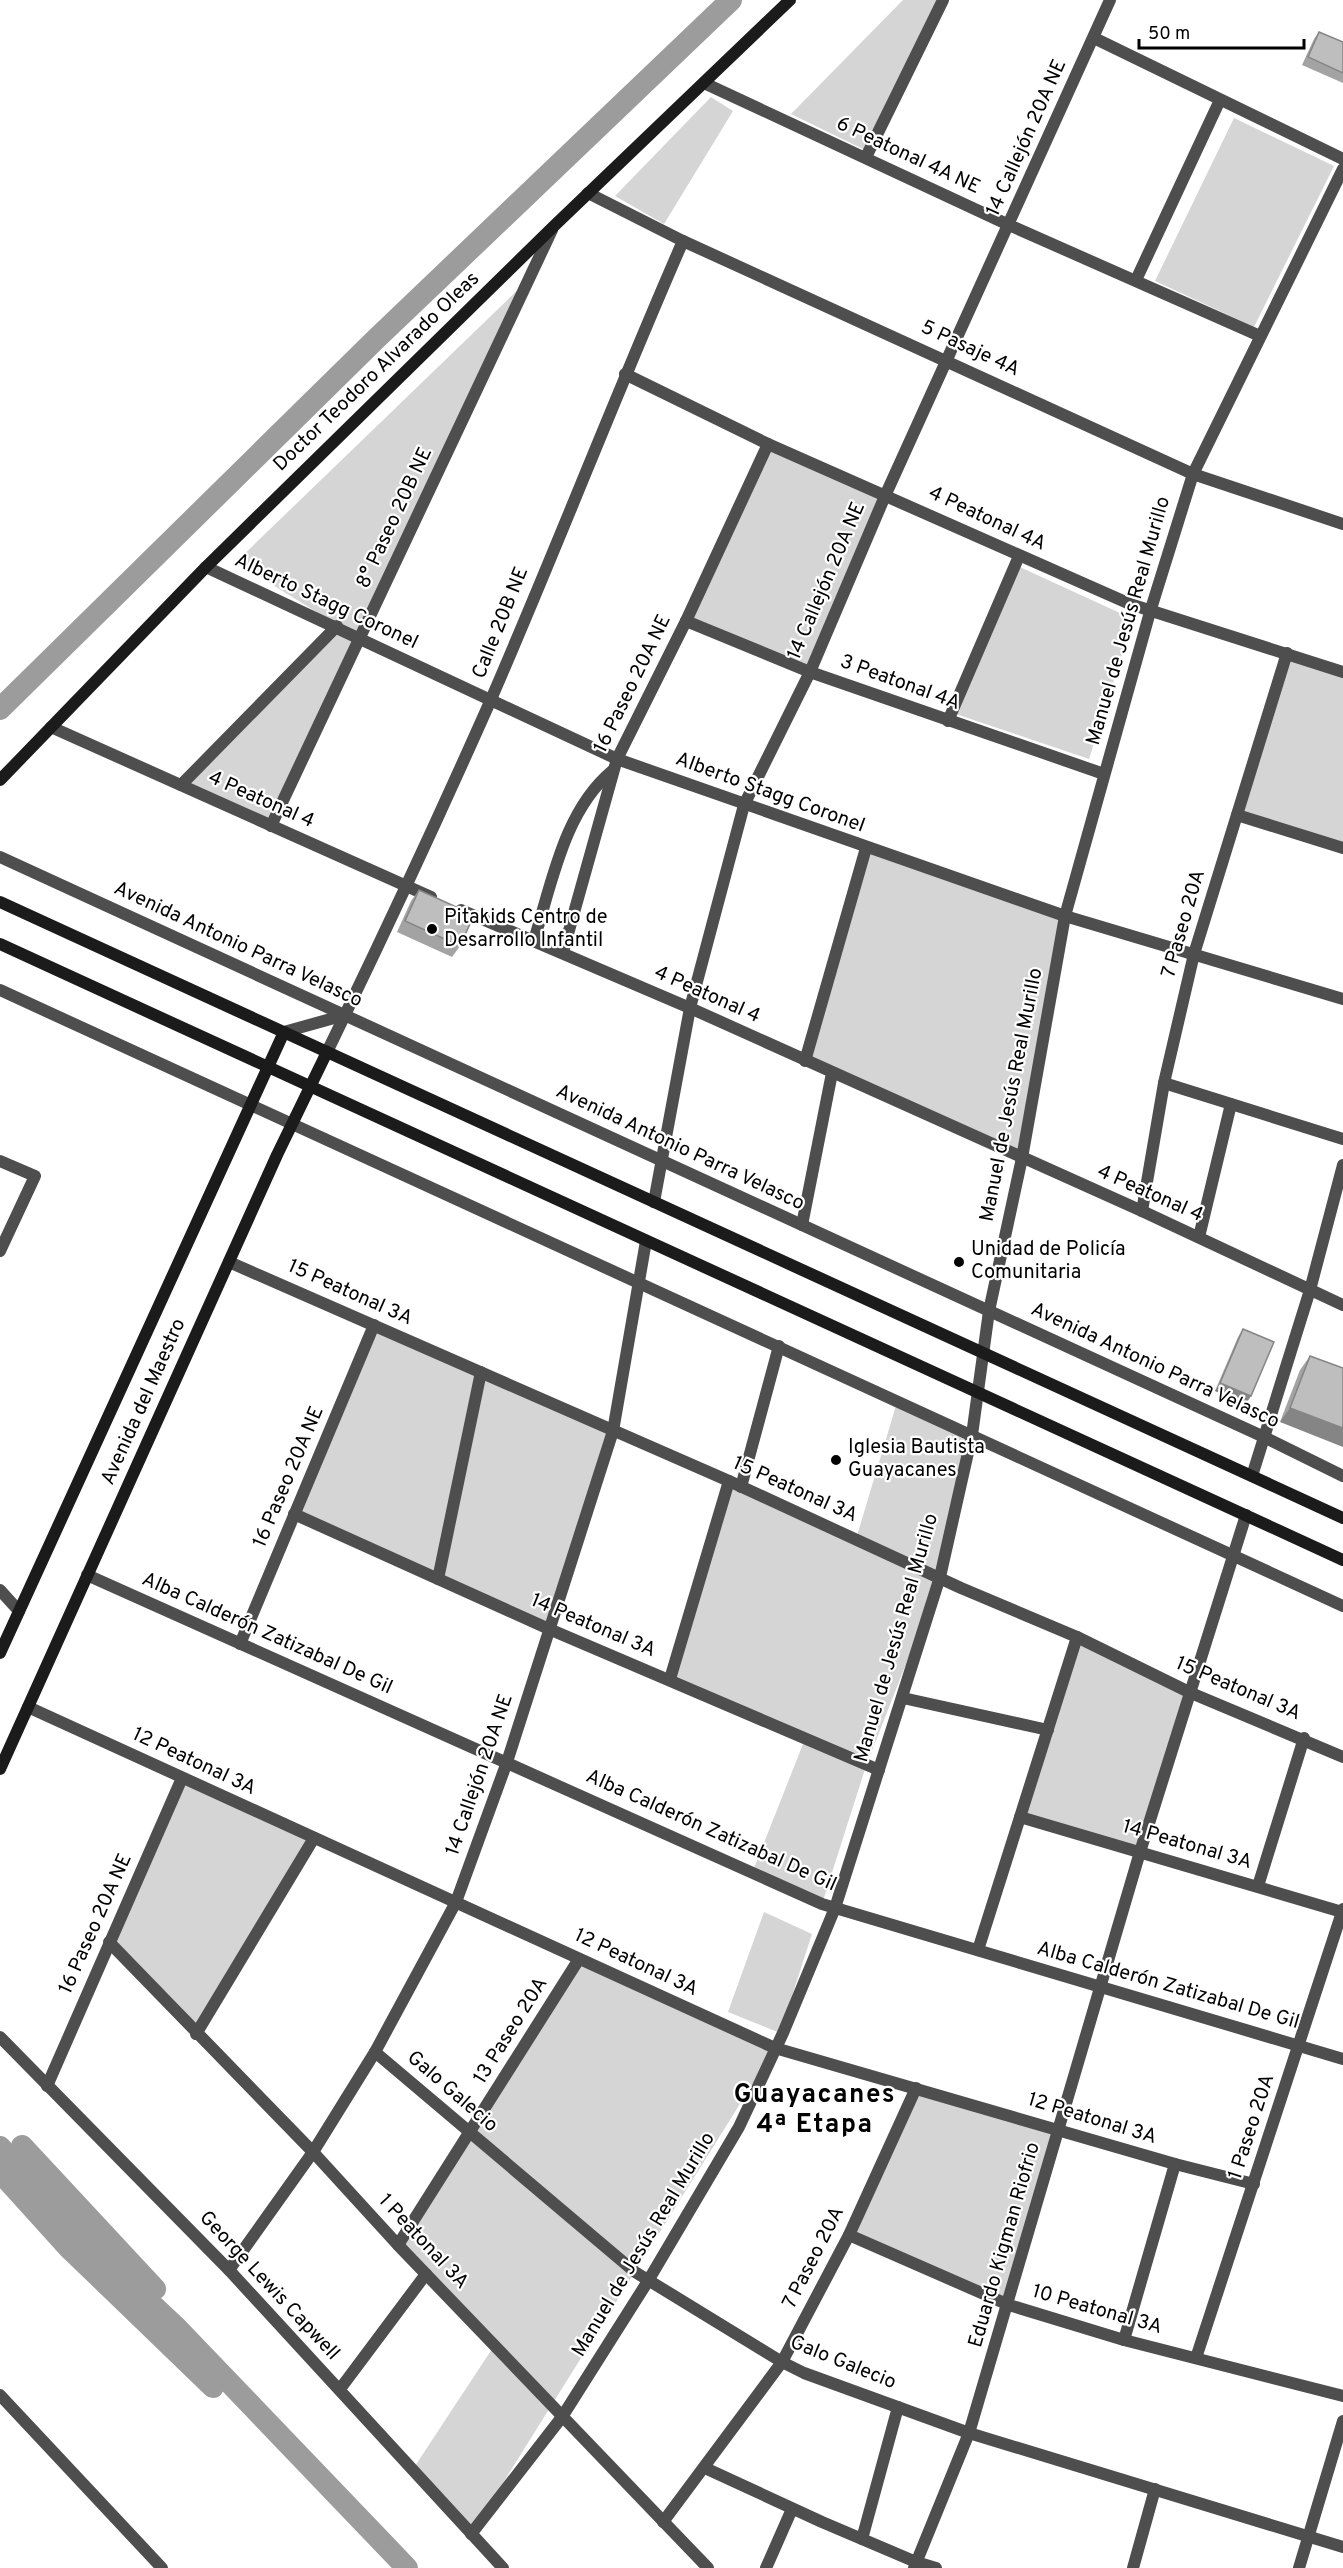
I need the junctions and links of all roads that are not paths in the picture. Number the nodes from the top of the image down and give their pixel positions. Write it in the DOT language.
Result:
graph roads {
  1 [pos="790,0"];
  2 [pos="943,0"];
  3 [pos="1110,0"];
  4 [pos="1094,38"];
  5 [pos="704,83"];
  6 [pos="1220,100"];
  7 [pos="866,157"];
  8 [pos="1343,159"];
  9 [pos="1343,169"];
  10 [pos="588,193"];
  11 [pos="1009,225"];
  12 [pos="554,226"];
  13 [pos="683,241"];
  14 [pos="1136,280"];
  15 [pos="1260,336"];
  16 [pos="947,359"];
  17 [pos="625,374"];
  18 [pos="768,444"];
  19 [pos="1193,474"];
  20 [pos="885,496"];
  21 [pos="1342,520"];
  22 [pos="1019,556"];
  23 [pos="206,567"];
  24 [pos="1150,612"];
  25 [pos="686,621"];
  26 [pos="338,626"];
  27 [pos="360,639"];
  28 [pos="1287,653"];
  29 [pos="810,672"];
  30 [pos="1343,672"];
  31 [pos="490,702"];
  32 [pos="948,721"];
  33 [pos="51,728"];
  34 [pos="616,759"];
  35 [pos="612,771"];
  36 [pos="1104,774"];
  37 [pos="0,780"];
  38 [pos="180,785"];
  39 [pos="744,805"];
  40 [pos="1237,815"];
  41 [pos="271,826"];
  42 [pos="866,848"];
  43 [pos="1343,848"];
  44 [pos="0,857"];
  45 [pos="406,887"];
  46 [pos="0,902"];
  47 [pos="1065,916"];
  48 [pos="534,940"];
  49 [pos="0,944"];
  50 [pos="563,952"];
  51 [pos="1194,954"];
  52 [pos="0,990"];
  53 [pos="1343,999"];
  54 [pos="690,1008"];
  55 [pos="345,1015"];
  56 [pos="284,1032"];
  57 [pos="327,1052"];
  58 [pos="805,1061"];
  59 [pos="267,1068"];
  60 [pos="832,1073"];
  61 [pos="1164,1083"];
  62 [pos="310,1087"];
  63 [pos="1231,1104"];
  64 [pos="250,1105"];
  65 [pos="292,1125"];
  66 [pos="1343,1139"];
  67 [pos="1022,1158"];
  68 [pos="0,1161"];
  69 [pos="662,1161"];
  70 [pos="1343,1165"];
  71 [pos="654,1202"];
  72 [pos="1142,1211"];
  73 [pos="802,1225"];
  74 [pos="1199,1238"];
  75 [pos="646,1241"];
  76 [pos="0,1251"];
  77 [pos="229,1262"];
  78 [pos="639,1283"];
  79 [pos="1311,1290"];
  80 [pos="1343,1305"];
  81 [pos="989,1311"];
  82 [pos="374,1325"];
  83 [pos="779,1346"];
  84 [pos="982,1353"];
  85 [pos="481,1372"];
  86 [pos="976,1392"];
  87 [pos="613,1431"];
  88 [pos="972,1435"];
  89 [pos="1264,1437"];
  90 [pos="1252,1476"];
  91 [pos="1343,1476"];
  92 [pos="729,1481"];
  93 [pos="741,1487"];
  94 [pos="294,1514"];
  95 [pos="1246,1515"];
  96 [pos="1343,1518"];
  97 [pos="1234,1556"];
  98 [pos="1343,1560"];
  99 [pos="87,1575"];
  100 [pos="940,1577"];
  101 [pos="438,1579"];
  102 [pos="0,1590"];
  103 [pos="1343,1605"];
  104 [pos="19,1611"];
  105 [pos="549,1629"];
  106 [pos="1077,1637"];
  107 [pos="240,1644"];
  108 [pos="0,1653"];
  109 [pos="669,1679"];
  110 [pos="1191,1693"];
  111 [pos="903,1698"];
  112 [pos="28,1707"];
  113 [pos="1048,1730"];
  114 [pos="1304,1738"];
  115 [pos="1343,1757"];
  116 [pos="507,1762"];
  117 [pos="0,1769"];
  118 [pos="879,1770"];
  119 [pos="182,1778"];
  120 [pos="1020,1817"];
  121 [pos="314,1838"];
  122 [pos="1140,1852"];
  123 [pos="1258,1886"];
  124 [pos="456,1902"];
  125 [pos="835,1908"];
  126 [pos="1342,1911"];
  127 [pos="109,1942"];
  128 [pos="978,1950"];
  129 [pos="579,1959"];
  130 [pos="1100,1987"];
  131 [pos="196,2034"];
  132 [pos="0,2037"];
  133 [pos="1299,2045"];
  134 [pos="776,2048"];
  135 [pos="375,2052"];
  136 [pos="1343,2059"];
  137 [pos="47,2086"];
  138 [pos="916,2088"];
  139 [pos="1059,2128"];
  140 [pos="470,2133"];
  141 [pos="313,2152"];
  142 [pos="1175,2164"];
  143 [pos="1254,2184"];
  144 [pos="849,2235"];
  145 [pos="398,2246"];
  146 [pos="229,2270"];
  147 [pos="426,2274"];
  148 [pos="648,2281"];
  149 [pos="1009,2305"];
  150 [pos="1124,2340"];
  151 [pos="1196,2358"];
  152 [pos="782,2362"];
  153 [pos="340,2388"];
  154 [pos="0,2395"];
  155 [pos="1343,2396"];
  156 [pos="898,2407"];
  157 [pos="562,2417"];
  158 [pos="1343,2421"];
  159 [pos="969,2433"];
  160 [pos="705,2468"];
  161 [pos="1155,2489"];
  162 [pos="792,2509"];
  163 [pos="663,2522"];
  164 [pos="471,2534"];
  165 [pos="1309,2536"];
  166 [pos="862,2539"];
  167 [pos="1343,2547"];
  168 [pos="915,2565"];
  169 [pos="162,2568"];
  170 [pos="503,2568"];
  171 [pos="708,2568"];
  172 [pos="766,2568"];
  173 [pos="936,2568"];
  174 [pos="1133,2568"];
  175 [pos="1299,2568"];
  1 -- 5 [label="street, Doctor Teodoro Alvarado Oleas"];
  2 -- 7 [label="street"];
  3 -- 4 [label="street, 14 Callejón 20A NE"];
  4 -- 6 [label="street"];
  4 -- 11 [label="street, 14 Callejón 20A NE"];
  5 -- 7 [label="street, 6 Peatonal 4A NE"];
  5 -- 10 [label="street, Doctor Teodoro Alvarado Oleas"];
  6 -- 8 [label="street"];
  6 -- 14 [label="street"];
  7 -- 11 [label="street, 6 Peatonal 4A NE"];
  9 -- 15 [label="street, Manuel de Jesús Real Murillo"];
  10 -- 12 [label="street, Doctor Teodoro Alvarado Oleas"];
  10 -- 13 [label="street, 5 Pasaje 4A"];
  11 -- 14 [label="street, 6 Peatonal 4A NE"];
  11 -- 16 [label="street, 14 Callejón 20A NE"];
  12 -- 23 [label="street, Doctor Teodoro Alvarado Oleas"];
  12 -- 27 [label="street, 8° Paseo 20B NE"];
  13 -- 16 [label="street, 5 Pasaje 4A"];
  13 -- 17 [label="street, Calle 20B NE"];
  14 -- 15 [label="street, 6 Peatonal 4A NE"];
  15 -- 19 [label="street, Manuel de Jesús Real Murillo"];
  16 -- 19 [label="street, 5 Pasaje 4A"];
  16 -- 20 [label="street, 14 Callejón 20A NE"];
  17 -- 18 [label="street, 4 Peatonal 4A"];
  17 -- 31 [label="street, Calle 20B NE"];
  18 -- 20 [label="street, 4 Peatonal 4A"];
  18 -- 25 [label="street, 16 Paseo 20A NE"];
  19 -- 21 [label="street, 5 Pasaje 4A"];
  19 -- 24 [label="street, Manuel de Jesús Real Murillo"];
  20 -- 22 [label="street, 4 Peatonal 4A"];
  20 -- 29 [label="street, 14 Callejón 20A NE"];
  22 -- 24 [label="street, 4 Peatonal 4A"];
  22 -- 32 [label="street"];
  23 -- 26 [label="street, Alberto Stagg Coronel"];
  23 -- 33 [label="street, Doctor Teodoro Alvarado Oleas"];
  24 -- 28 [label="street, 4 Peatonal 4A"];
  24 -- 36 [label="street, Manuel de Jesús Real Murillo"];
  25 -- 29 [label="street, 3 Peatonal 4A"];
  25 -- 34 [label="street, 16 Paseo 20A NE"];
  26 -- 27 [label="street, Alberto Stagg Coronel"];
  26 -- 38 [label="street"];
  27 -- 31 [label="street, Alberto Stagg Coronel"];
  27 -- 41 [label="street, 8° Paseo 20B NE"];
  28 -- 30 [label="street, 4 Peatonal 4A"];
  28 -- 40 [label="street, 7 Paseo 20A"];
  29 -- 32 [label="street, 3 Peatonal 4A"];
  29 -- 39 [label="street, 14 Callejón 20A NE"];
  31 -- 34 [label="street, Alberto Stagg Coronel"];
  31 -- 45 [label="street, Calle 20B NE"];
  32 -- 36 [label="street, 3 Peatonal 4A"];
  33 -- 37 [label="street, Doctor Teodoro Alvarado Oleas"];
  33 -- 38 [label="street, 4 Peatonal 4"];
  34 -- 35 [label="street, 16 Paseo 20A NE"];
  34 -- 39 [label="street, Alberto Stagg Coronel"];
  35 -- 48 [label="street"];
  35 -- 50 [label="street, 16 Paseo 20A NE"];
  36 -- 47 [label="street, Manuel de Jesús Real Murillo"];
  38 -- 41 [label="street, 4 Peatonal 4"];
  39 -- 42 [label="street, Alberto Stagg Coronel"];
  39 -- 54 [label="street, 14 Callejón 20A NE"];
  40 -- 43 [label="street"];
  40 -- 51 [label="street, 7 Paseo 20A"];
  41 -- 45 [label="street, 4 Peatonal 4"];
  42 -- 47 [label="street, Alberto Stagg Coronel"];
  42 -- 58 [label="street"];
  44 -- 55 [label="street, Avenida Antonio Parra Velasco"];
  45 -- 48 [label="street, 4 Peatonal 4"];
  45 -- 55 [label="street, Calle 20B NE"];
  46 -- 56 [label="street"];
  47 -- 51 [label="street, Alberto Stagg Coronel"];
  47 -- 67 [label="street, Manuel de Jesús Real Murillo"];
  48 -- 50 [label="street, 4 Peatonal 4"];
  49 -- 59 [label="street"];
  50 -- 54 [label="street, 4 Peatonal 4"];
  51 -- 53 [label="street, Alberto Stagg Coronel"];
  51 -- 61 [label="street, 7 Paseo 20A"];
  52 -- 64 [label="street"];
  54 -- 58 [label="street, 4 Peatonal 4"];
  54 -- 69 [label="street, 14 Callejón 20A NE"];
  55 -- 56 [label="street"];
  55 -- 57 [label="street, Calle 20B NE"];
  55 -- 69 [label="street, Avenida Antonio Parra Velasco"];
  56 -- 57 [label="street"];
  56 -- 59 [label="street, Avenida del Maestro"];
  57 -- 62 [label="street, Avenida del Maestro"];
  57 -- 71 [label="street"];
  58 -- 60 [label="street, 4 Peatonal 4"];
  59 -- 62 [label="street"];
  59 -- 64 [label="street, Avenida del Maestro"];
  60 -- 67 [label="street, 4 Peatonal 4"];
  60 -- 73 [label="street"];
  61 -- 63 [label="street"];
  61 -- 72 [label="street, 7 Paseo 20A"];
  62 -- 65 [label="street, Avenida del Maestro"];
  62 -- 75 [label="street"];
  63 -- 66 [label="street"];
  63 -- 74 [label="street"];
  64 -- 65 [label="street"];
  64 -- 104 [label="street, Avenida del Maestro"];
  65 -- 77 [label="street, Avenida del Maestro"];
  65 -- 78 [label="street"];
  67 -- 72 [label="street, 4 Peatonal 4"];
  67 -- 81 [label="street, Manuel de Jesús Real Murillo"];
  68 -- 76 [label="street"];
  69 -- 71 [label="street, 14 Callejón 20A NE"];
  69 -- 73 [label="street, Avenida Antonio Parra Velasco"];
  70 -- 79 [label="street"];
  71 -- 84 [label="street"];
  72 -- 74 [label="street, 4 Peatonal 4"];
  73 -- 81 [label="street, Avenida Antonio Parra Velasco"];
  74 -- 79 [label="street, 4 Peatonal 4"];
  75 -- 78 [label="street, 14 Callejón 20A NE"];
  75 -- 86 [label="street"];
  77 -- 82 [label="street, 15 Peatonal 3A"];
  77 -- 99 [label="street, Avenida del Maestro"];
  78 -- 83 [label="street"];
  78 -- 87 [label="street, 14 Callejón 20A NE"];
  79 -- 80 [label="street, 4 Peatonal 4"];
  79 -- 89 [label="street"];
  81 -- 84 [label="street, Manuel de Jesús Real Murillo"];
  81 -- 89 [label="street, Avenida Antonio Parra Velasco"];
  82 -- 85 [label="street, 15 Peatonal 3A"];
  82 -- 94 [label="street, 16 Paseo 20A NE"];
  83 -- 88 [label="street"];
  83 -- 93 [label="street"];
  84 -- 86 [label="street, Manuel de Jesús Real Murillo"];
  84 -- 90 [label="street"];
  85 -- 87 [label="street, 15 Peatonal 3A"];
  85 -- 101 [label="street"];
  86 -- 88 [label="street, Manuel de Jesús Real Murillo"];
  86 -- 95 [label="street"];
  87 -- 92 [label="street, 15 Peatonal 3A"];
  87 -- 105 [label="street, 14 Callejón 20A NE"];
  88 -- 97 [label="street"];
  88 -- 100 [label="street, Manuel de Jesús Real Murillo"];
  89 -- 90 [label="street"];
  89 -- 91 [label="street, Avenida Antonio Parra Velasco"];
  90 -- 96 [label="street"];
  92 -- 93 [label="street, 15 Peatonal 3A"];
  92 -- 109 [label="street"];
  93 -- 100 [label="street, 15 Peatonal 3A"];
  94 -- 101 [label="street, 14 Peatonal 3A"];
  94 -- 107 [label="street, 16 Paseo 20A NE"];
  95 -- 97 [label="street, Eduardo Kigman Riofrio"];
  95 -- 98 [label="street"];
  97 -- 103 [label="street"];
  97 -- 110 [label="street, Eduardo Kigman Riofrio"];
  99 -- 107 [label="street, Alba Calderón Zatizabal De Gil"];
  99 -- 112 [label="street, Avenida del Maestro"];
  100 -- 106 [label="street, 15 Peatonal 3A"];
  100 -- 111 [label="street, Manuel de Jesús Real Murillo"];
  101 -- 105 [label="street, 14 Peatonal 3A"];
  102 -- 104 [label="street"];
  104 -- 108 [label="street, Avenida del Maestro"];
  105 -- 109 [label="street, 14 Peatonal 3A"];
  105 -- 116 [label="street, 14 Callejón 20A NE"];
  106 -- 110 [label="street, 15 Peatonal 3A"];
  106 -- 113 [label="street"];
  107 -- 116 [label="street, Alba Calderón Zatizabal De Gil"];
  109 -- 118 [label="street, 14 Peatonal 3A"];
  110 -- 114 [label="street, 15 Peatonal 3A"];
  110 -- 122 [label="street, Eduardo Kigman Riofrio"];
  111 -- 113 [label="street"];
  111 -- 118 [label="street, Manuel de Jesús Real Murillo"];
  112 -- 117 [label="street, Avenida del Maestro"];
  112 -- 119 [label="street, 12 Peatonal 3A"];
  113 -- 120 [label="street"];
  114 -- 115 [label="street, 15 Peatonal 3A"];
  114 -- 123 [label="street"];
  116 -- 124 [label="street, 14 Callejón 20A NE"];
  116 -- 125 [label="street, Alba Calderón Zatizabal De Gil"];
  118 -- 125 [label="street, Manuel de Jesús Real Murillo"];
  119 -- 121 [label="street, 12 Peatonal 3A"];
  119 -- 127 [label="street, 16 Paseo 20A NE"];
  120 -- 122 [label="street, 14 Peatonal 3A"];
  120 -- 128 [label="street"];
  121 -- 124 [label="street, 12 Peatonal 3A"];
  121 -- 131 [label="street"];
  122 -- 123 [label="street, 14 Peatonal 3A"];
  122 -- 130 [label="street, Eduardo Kigman Riofrio"];
  123 -- 126 [label="street, 14 Peatonal 3A"];
  124 -- 129 [label="street, 12 Peatonal 3A"];
  124 -- 135 [label="street, 14 Callejón 20A NE"];
  125 -- 128 [label="street, Alba Calderón Zatizabal De Gil"];
  125 -- 134 [label="street, Manuel de Jesús Real Murillo"];
  126 -- 133 [label="street, 1 Paseo 20A"];
  127 -- 131 [label="street, 1 Peatonal 3A"];
  127 -- 137 [label="street, 16 Paseo 20A NE"];
  128 -- 130 [label="street, Alba Calderón Zatizabal De Gil"];
  129 -- 134 [label="street, 12 Peatonal 3A"];
  129 -- 140 [label="street, 13 Paseo 20A"];
  130 -- 133 [label="street, Alba Calderón Zatizabal De Gil"];
  130 -- 139 [label="street, Eduardo Kigman Riofrio"];
  131 -- 141 [label="street, 1 Peatonal 3A"];
  132 -- 137 [label="street, George Lewis Capwell"];
  133 -- 136 [label="street, Alba Calderón Zatizabal De Gil"];
  133 -- 143 [label="street, 1 Paseo 20A"];
  134 -- 138 [label="street, 12 Peatonal 3A"];
  134 -- 148 [label="street, Manuel de Jesús Real Murillo"];
  135 -- 140 [label="street, Galo Galecio"];
  135 -- 141 [label="street, 14 Callejón 20A NE"];
  137 -- 146 [label="street, George Lewis Capwell"];
  138 -- 139 [label="street, 12 Peatonal 3A"];
  138 -- 144 [label="street, 7 Paseo 20A"];
  139 -- 142 [label="street, 12 Peatonal 3A"];
  139 -- 149 [label="street, Eduardo Kigman Riofrio"];
  140 -- 145 [label="street, 13 Paseo 20A"];
  140 -- 148 [label="street, Galo Galecio"];
  141 -- 145 [label="street, 1 Peatonal 3A"];
  141 -- 146 [label="street, 14 Callejón 20A NE"];
  142 -- 143 [label="street, 12 Peatonal 3A"];
  142 -- 150 [label="street"];
  143 -- 151 [label="street, 1 Paseo 20A"];
  144 -- 149 [label="street, 10 Peatonal 3A"];
  144 -- 152 [label="street, 7 Paseo 20A"];
  145 -- 147 [label="street, 1 Peatonal 3A"];
  146 -- 153 [label="street, George Lewis Capwell"];
  147 -- 153 [label="street"];
  147 -- 157 [label="street, 1 Peatonal 3A"];
  148 -- 152 [label="street, Galo Galecio"];
  148 -- 157 [label="street, Manuel de Jesús Real Murillo"];
  149 -- 150 [label="street, 10 Peatonal 3A"];
  149 -- 159 [label="street, Eduardo Kigman Riofrio"];
  150 -- 151 [label="street, 10 Peatonal 3A"];
  151 -- 155 [label="street, 10 Peatonal 3A"];
  152 -- 156 [label="street, Galo Galecio"];
  152 -- 160 [label="street, 7 Paseo 20A"];
  153 -- 164 [label="street, George Lewis Capwell"];
  154 -- 169 [label="street"];
  156 -- 159 [label="street, Galo Galecio"];
  156 -- 166 [label="street"];
  157 -- 163 [label="street, 1 Peatonal 3A"];
  157 -- 164 [label="street, Manuel de Jesús Real Murillo"];
  158 -- 165 [label="street"];
  159 -- 161 [label="street, Galo Galecio"];
  159 -- 168 [label="street, Eduardo Kigman Riofrio"];
  160 -- 162 [label="street"];
  160 -- 163 [label="street, 7 Paseo 20A"];
  161 -- 165 [label="street, Galo Galecio"];
  161 -- 174 [label="street"];
  162 -- 166 [label="street"];
  162 -- 172 [label="street"];
  163 -- 171 [label="street, 1 Peatonal 3A"];
  164 -- 170 [label="street, George Lewis Capwell"];
  165 -- 167 [label="street, Galo Galecio"];
  165 -- 175 [label="street"];
  166 -- 168 [label="street"];
  168 -- 173 [label="street"];
}
